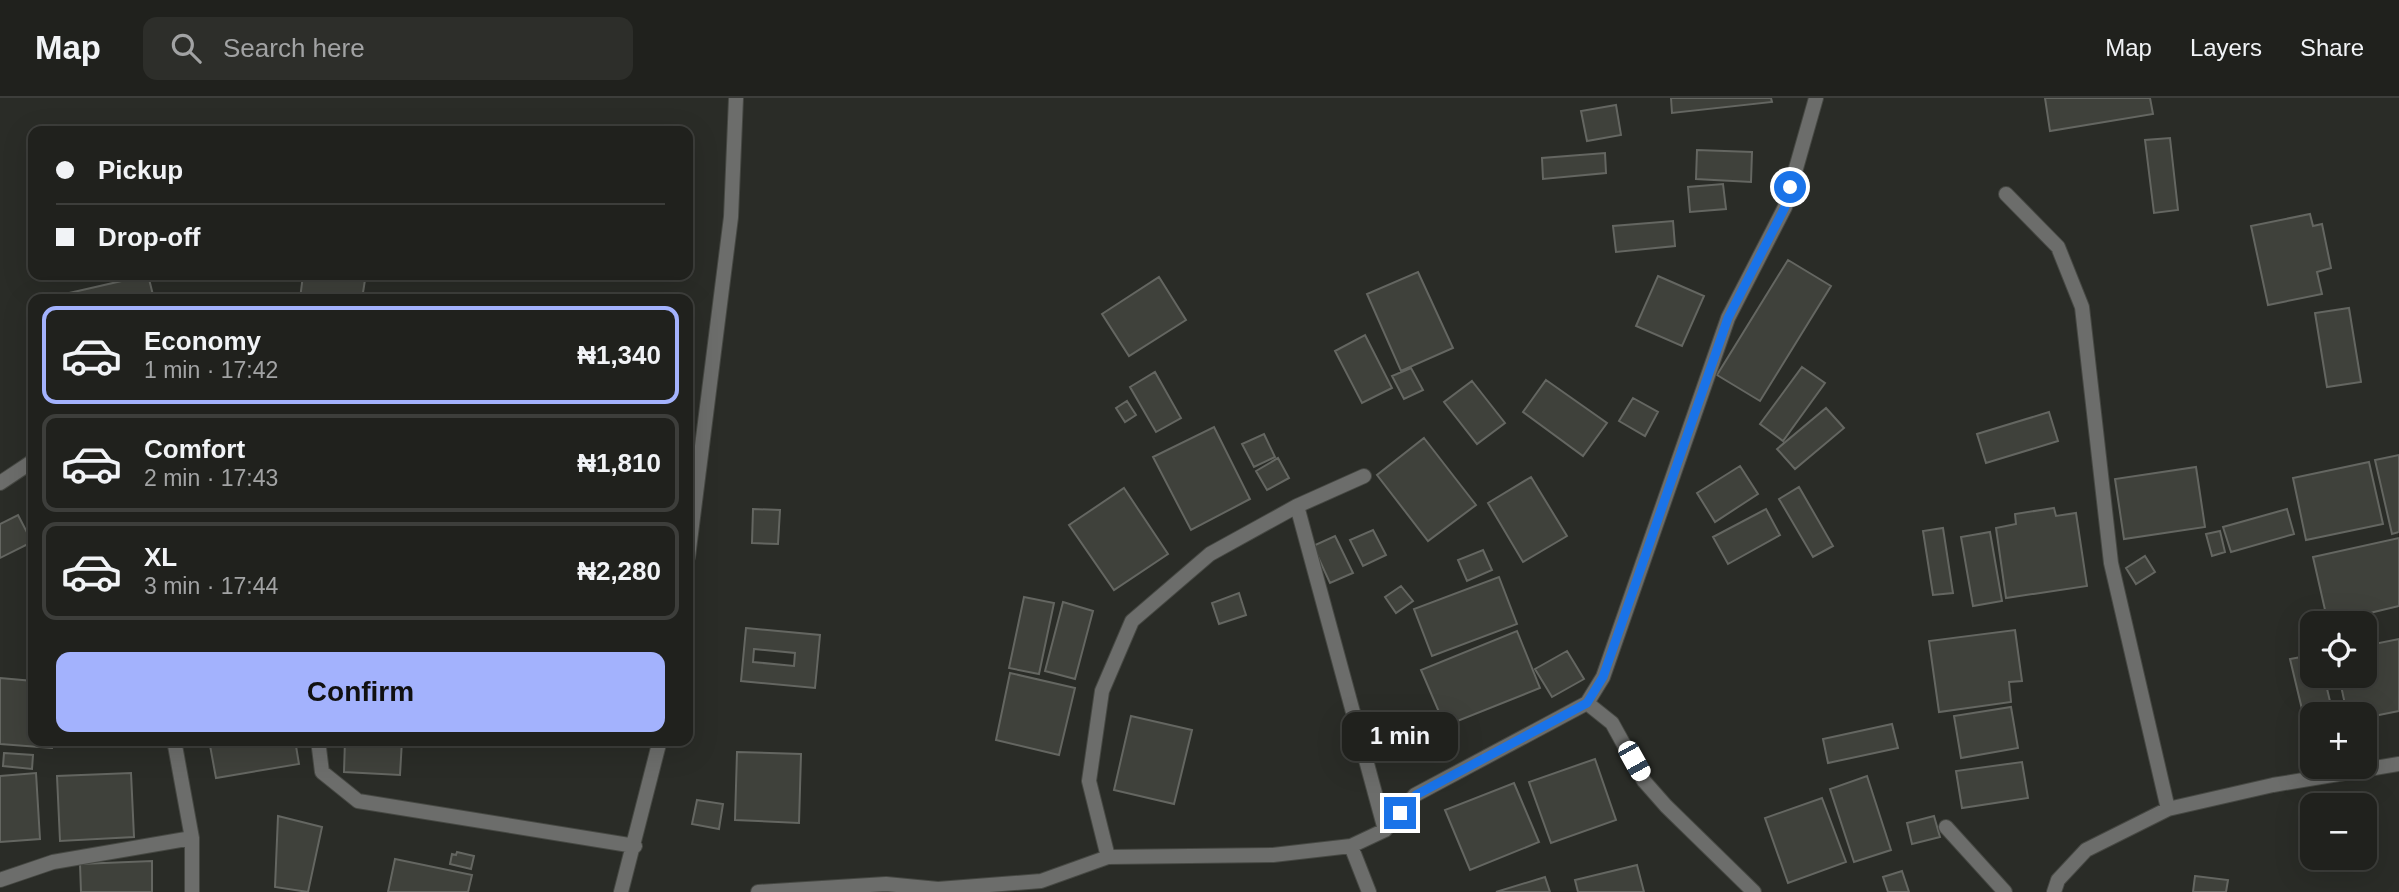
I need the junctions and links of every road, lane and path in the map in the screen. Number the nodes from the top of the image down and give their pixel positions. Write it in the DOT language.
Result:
graph roads {
  1 [pos="736,98"];
  2 [pos="1816,98"];
  3 [pos="2007,194"];
  4 [pos="28,464"];
  5 [pos="1364,476"];
  6 [pos="0,483"];
  7 [pos="1297,506"];
  8 [pos="693,517"];
  9 [pos="1587,703"];
  10 [pos="175,746"];
  11 [pos="319,746"];
  12 [pos="659,746"];
  13 [pos="2399,764"];
  14 [pos="2168,809"];
  15 [pos="1946,827"];
  16 [pos="1385,830"];
  17 [pos="192,838"];
  18 [pos="635,846"];
  19 [pos="1351,846"];
  20 [pos="1108,857"];
  21 [pos="0,880"];
  22 [pos="192,892"];
  23 [pos="621,892"];
  24 [pos="758,892"];
  25 [pos="1369,892"];
  26 [pos="1754,892"];
  27 [pos="2005,892"];
  28 [pos="2054,892"];
  1 -- 8 [label="street"];
  2 -- 9 [label="street"];
  3 -- 14 [label="street"];
  4 -- 6 [label="street"];
  5 -- 7 [label="street"];
  7 -- 16 [label="street"];
  7 -- 20 [label="street"];
  9 -- 16 [label="street"];
  9 -- 26 [label="street"];
  10 -- 17 [label="street"];
  11 -- 18 [label="street"];
  12 -- 18 [label="street"];
  13 -- 14 [label="street"];
  14 -- 28 [label="street"];
  15 -- 27 [label="street"];
  16 -- 19 [label="street"];
  17 -- 21 [label="street"];
  17 -- 22 [label="street"];
  18 -- 23 [label="street"];
  19 -- 20 [label="street"];
  19 -- 25 [label="street"];
  20 -- 24 [label="street"];
}
